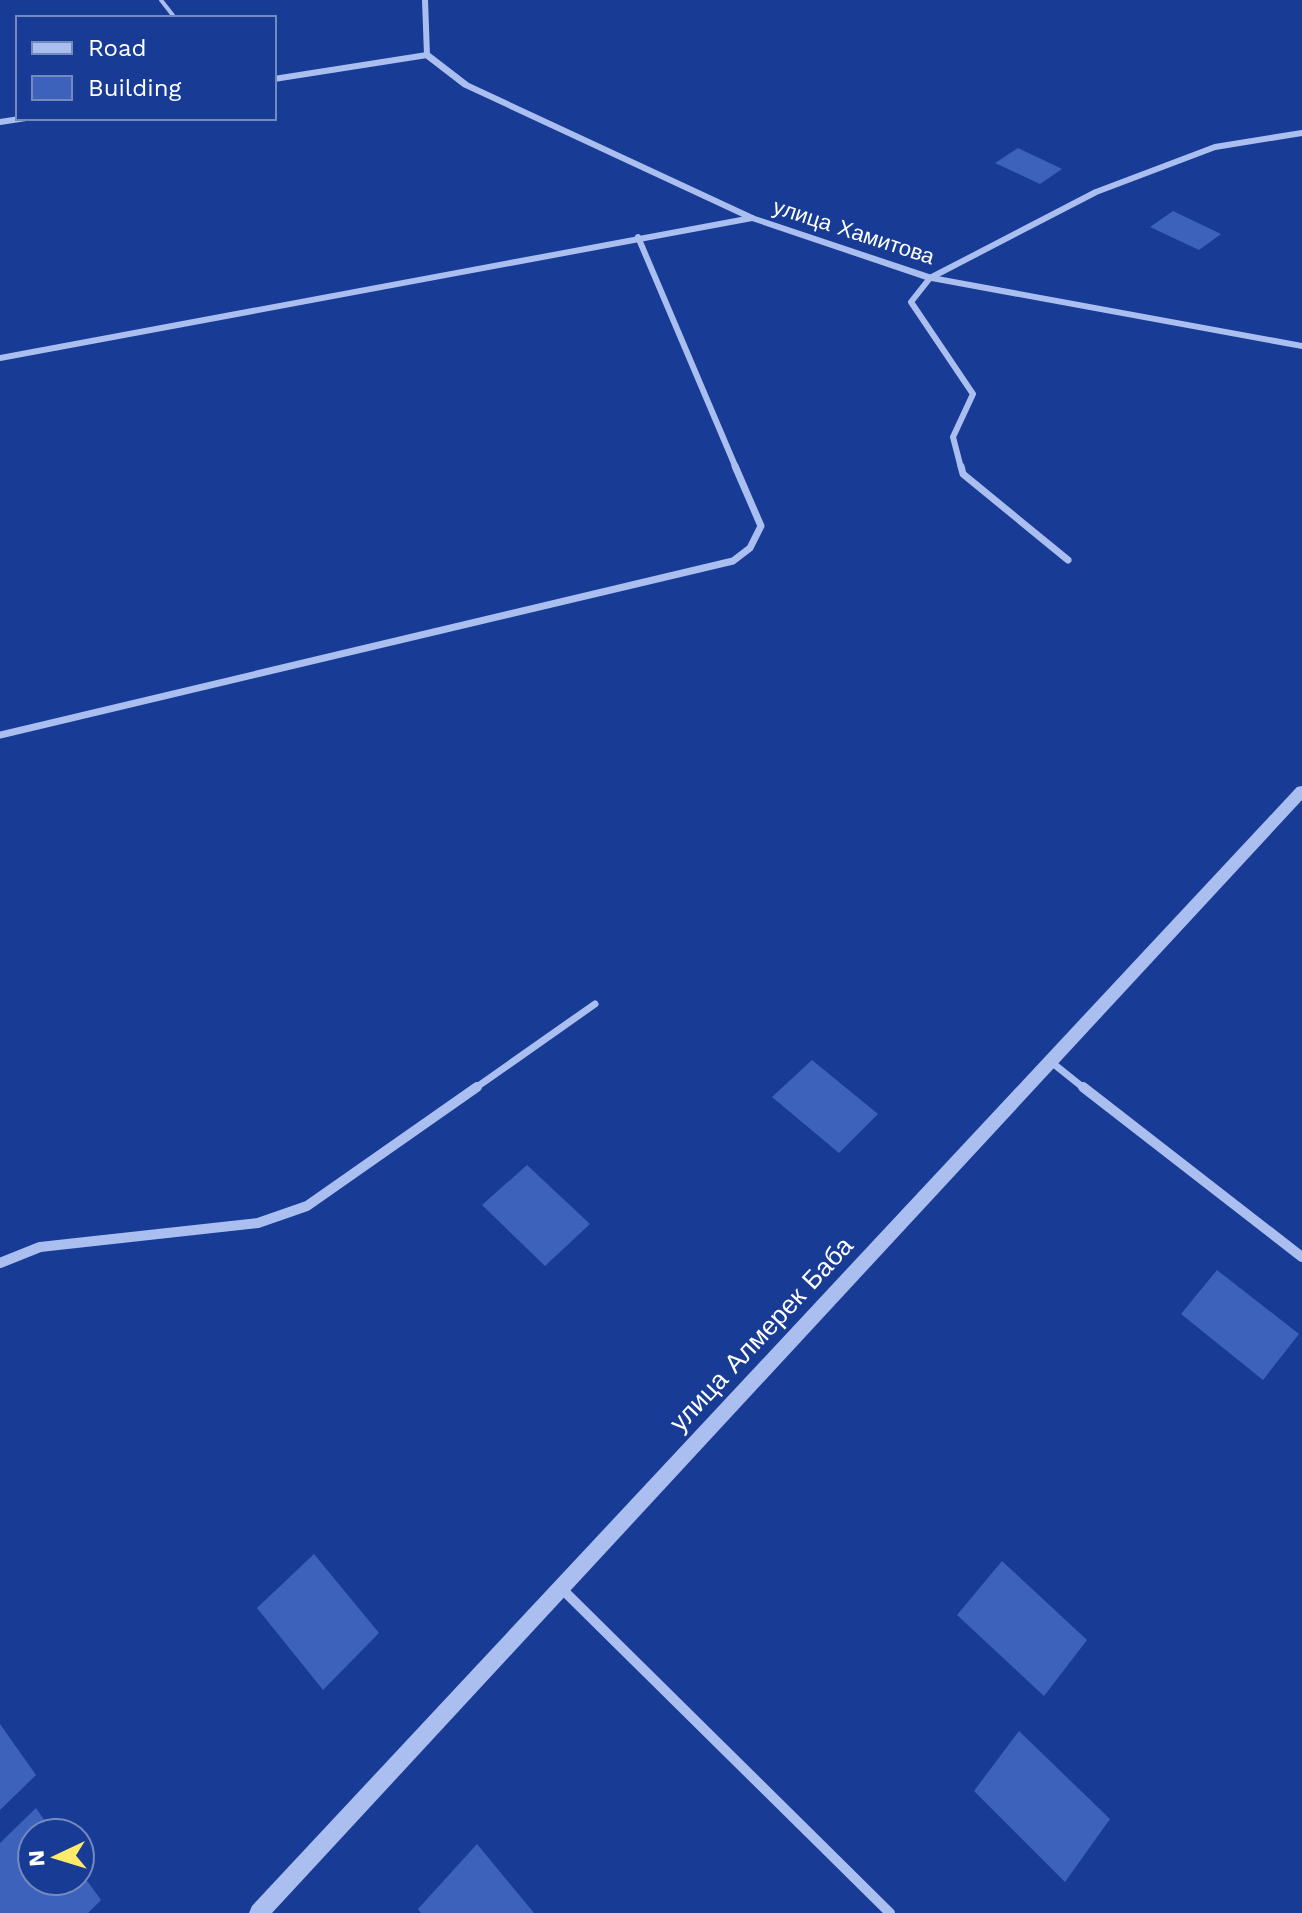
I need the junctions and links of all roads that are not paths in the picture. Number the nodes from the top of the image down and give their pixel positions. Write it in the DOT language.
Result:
graph roads {
  1 [pos="161,0"];
  2 [pos="425,0"];
  3 [pos="173,16"];
  4 [pos="427,55"];
  5 [pos="276,79"];
  6 [pos="1302,133"];
  7 [pos="752,218"];
  8 [pos="638,237"];
  9 [pos="930,278"];
  10 [pos="1302,346"];
  11 [pos="0,358"];
  12 [pos="1068,560"];
  13 [pos="0,735"];
  14 [pos="1302,791"];
  15 [pos="595,1004"];
  16 [pos="1050,1061"];
  17 [pos="1302,1257"];
  18 [pos="0,1263"];
  19 [pos="560,1587"];
  20 [pos="259,1913"];
  21 [pos="890,1913"];
  1 -- 3 [label="lane"];
  2 -- 4 [label="street"];
  4 -- 5 [label="street"];
  4 -- 7 [label="street, улица Хамитова"];
  6 -- 9 [label="street"];
  7 -- 8 [label="street"];
  7 -- 9 [label="street, улица Хамитова"];
  8 -- 11 [label="street"];
  8 -- 13 [label="street"];
  9 -- 10 [label="street, улица Хамитова"];
  9 -- 12 [label="street"];
  14 -- 16 [label="street, улица Алмерек Баба"];
  15 -- 18 [label="street"];
  16 -- 17 [label="street"];
  16 -- 19 [label="street, улица Алмерек Баба"];
  19 -- 20 [label="street, улица Алмерек Баба"];
  19 -- 21 [label="street"];
}
